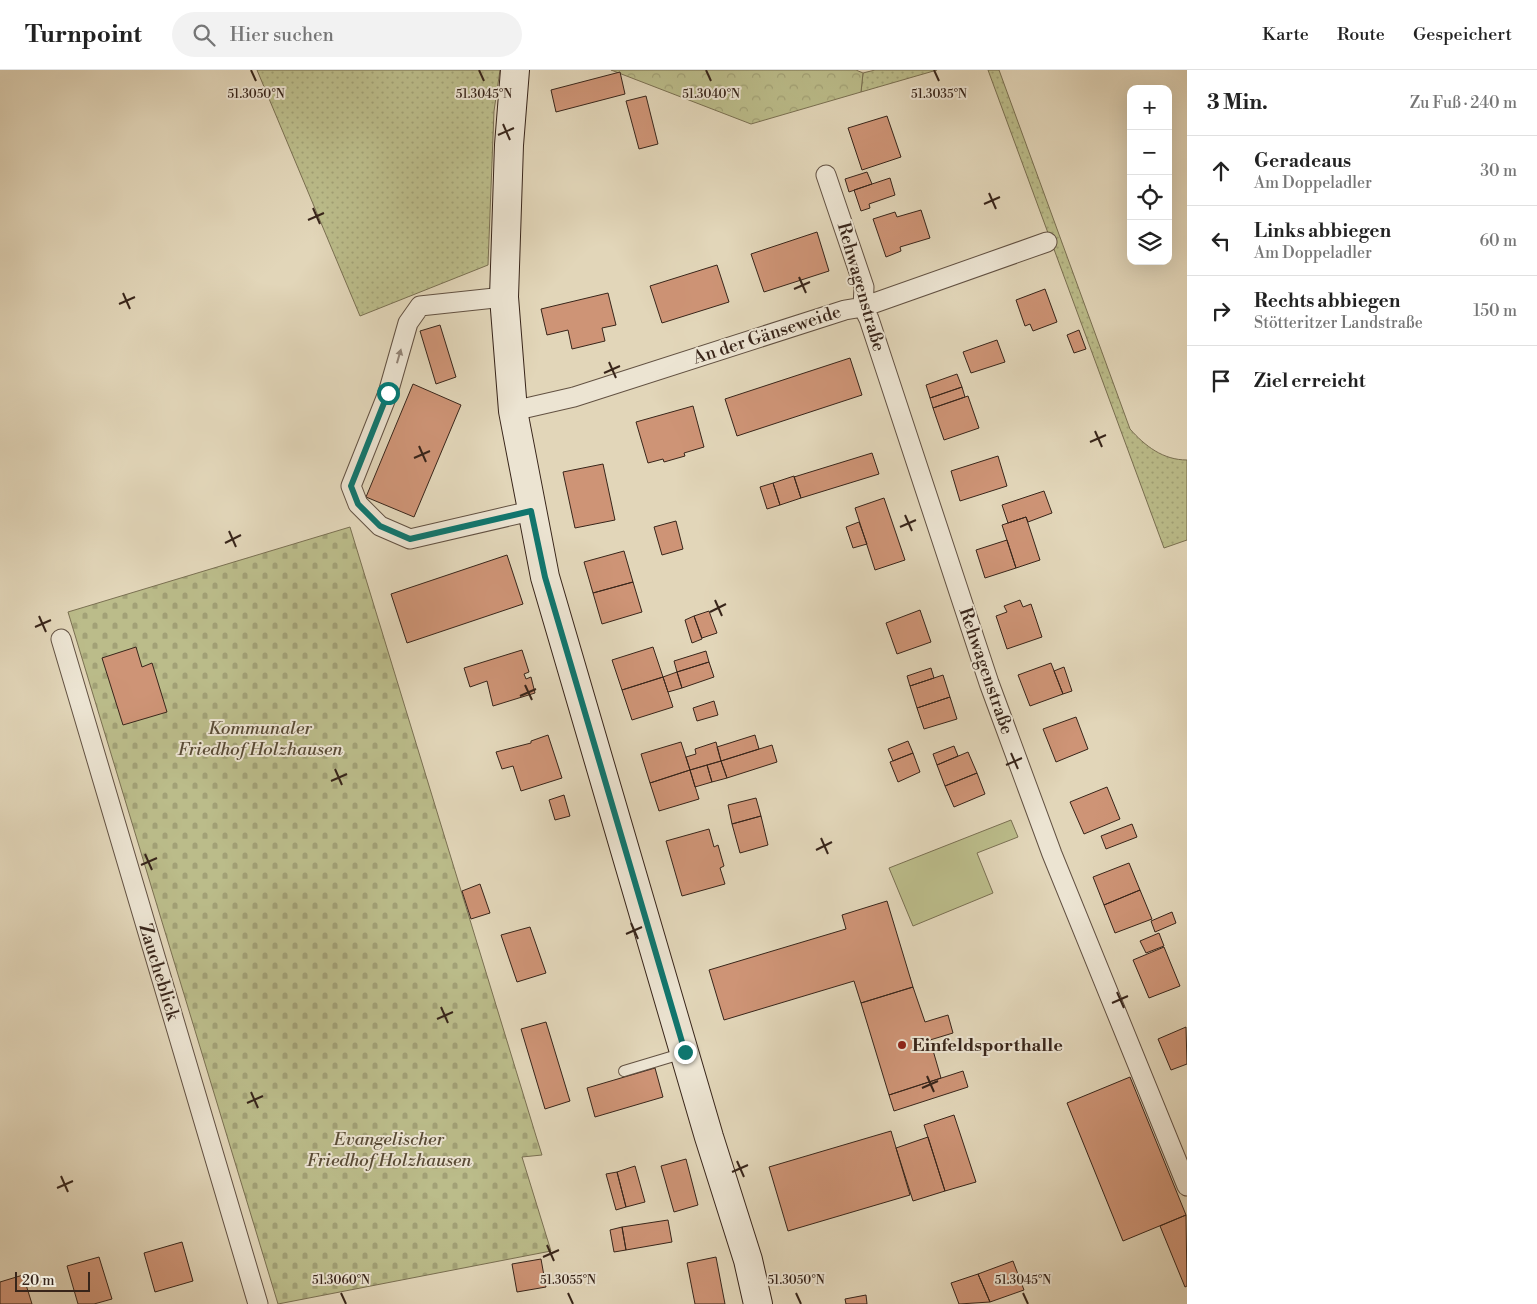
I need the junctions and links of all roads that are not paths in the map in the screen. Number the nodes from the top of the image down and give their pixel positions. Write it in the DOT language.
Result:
graph roads {
  1 [pos="516,70"];
  2 [pos="826,175"];
  3 [pos="1047,242"];
  4 [pos="504,297"];
  5 [pos="862,307"];
  6 [pos="513,411"];
  7 [pos="531,511"];
  8 [pos="61,640"];
  9 [pos="685,1052"];
  10 [pos="624,1071"];
  11 [pos="1187,1186"];
  12 [pos="258,1304"];
  13 [pos="758,1304"];
  1 -- 4 [label="street"];
  2 -- 5 [label="street, Rehwagenstraße"];
  3 -- 5 [label="street, An der Gänseweide"];
  4 -- 6 [label="street"];
  7 -- 4 [label="street, one-way"];
  5 -- 6 [label="street, An der Gänseweide"];
  5 -- 11 [label="street, Rehwagenstraße"];
  6 -- 7 [label="street"];
  7 -- 9 [label="street"];
  8 -- 12 [label="street, Zaucheblick"];
  9 -- 10 [label="lane"];
  9 -- 13 [label="street"];
}
